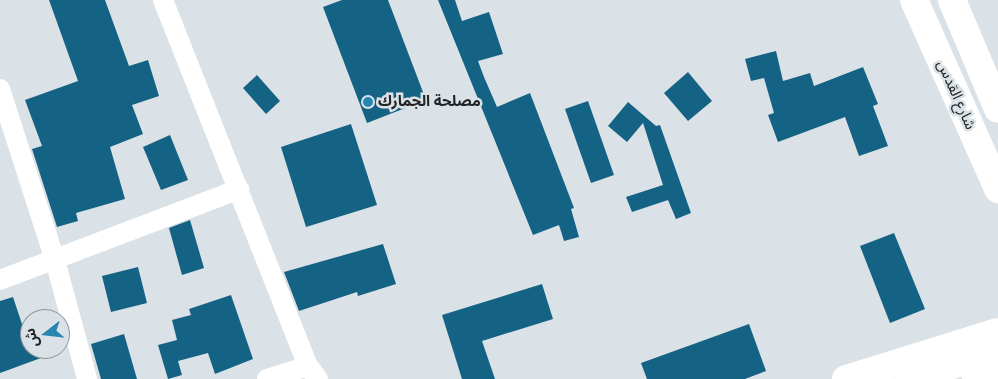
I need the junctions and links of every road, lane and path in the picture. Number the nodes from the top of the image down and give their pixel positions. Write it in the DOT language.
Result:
graph roads {
  1 [pos="163,0"];
  2 [pos="914,0"];
  3 [pos="952,0"];
  4 [pos="0,89"];
  5 [pos="998,109"];
  6 [pos="6,123"];
  7 [pos="239,189"];
  8 [pos="998,189"];
  9 [pos="55,260"];
  10 [pos="0,280"];
  11 [pos="997,336"];
  12 [pos="932,354"];
  13 [pos="998,372"];
  14 [pos="311,375"];
  15 [pos="87,379"];
  16 [pos="267,379"];
  17 [pos="846,379"];
  18 [pos="909,379"];
  19 [pos="968,379"];
  20 [pos="976,379"];
  1 -- 7 [label="street"];
  2 -- 8 [label="main road, شارع القدس"];
  3 -- 5 [label="main road"];
  4 -- 6 [label="street"];
  6 -- 9 [label="street"];
  7 -- 9 [label="street"];
  7 -- 14 [label="street"];
  9 -- 10 [label="street"];
  9 -- 15 [label="street"];
  11 -- 12 [label="main road"];
  11 -- 18 [label="main road"];
  12 -- 17 [label="main road"];
  12 -- 19 [label="main road"];
  13 -- 20 [label="main road"];
  14 -- 16 [label="street"];
}
